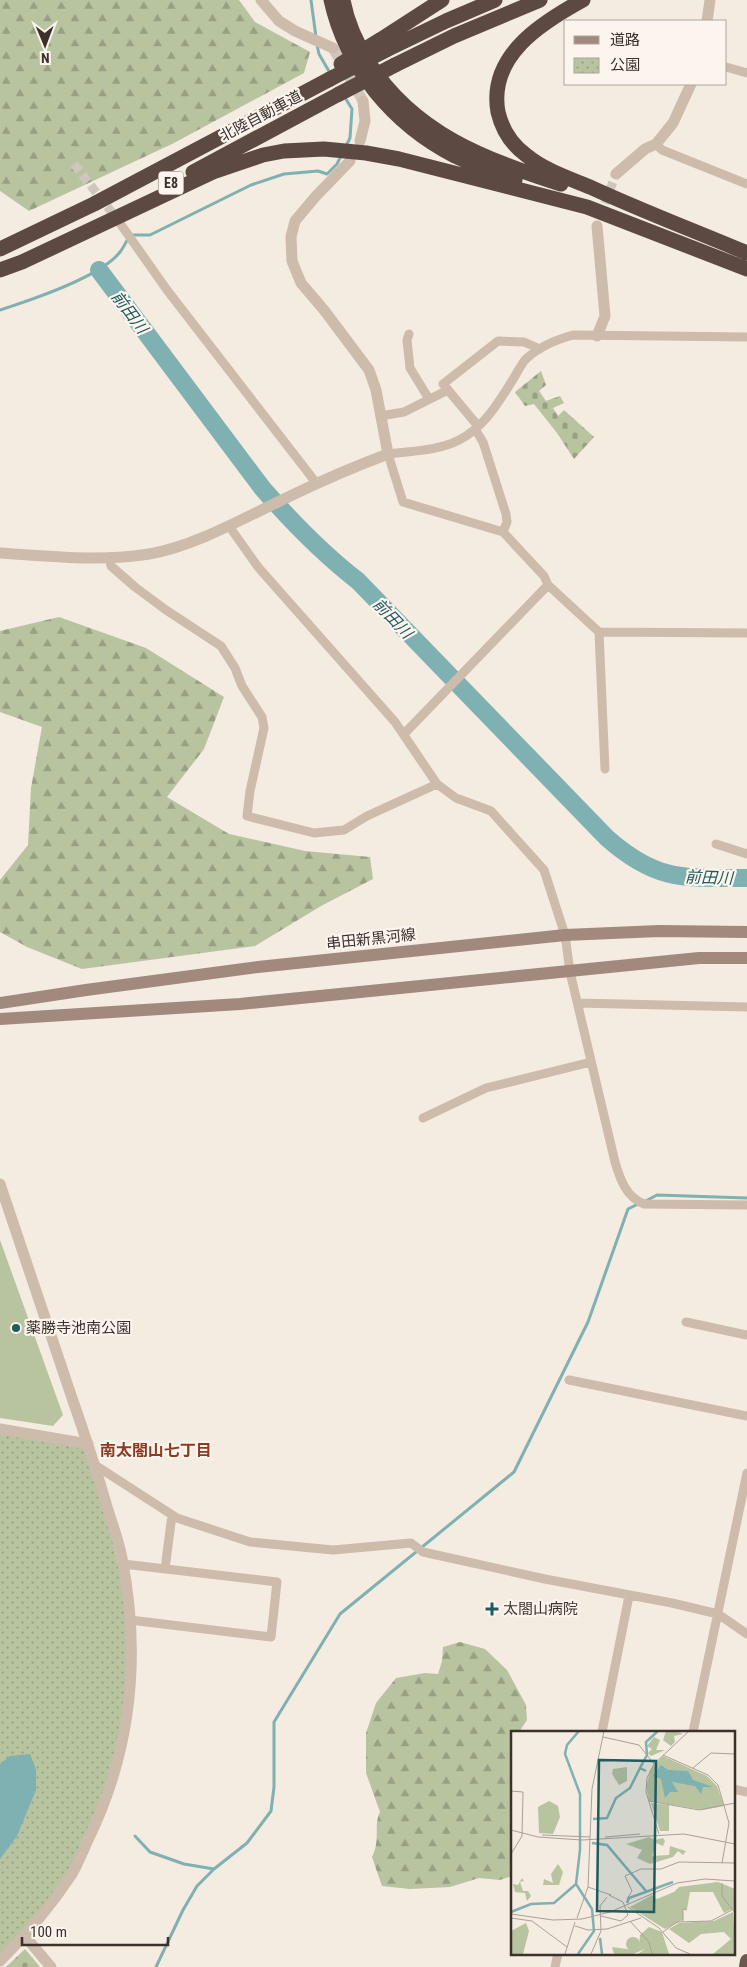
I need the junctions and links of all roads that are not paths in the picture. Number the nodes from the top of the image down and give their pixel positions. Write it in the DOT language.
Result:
graph roads {
  1 [pos="261,0"];
  2 [pos="331,0"];
  3 [pos="344,0"];
  4 [pos="442,0"];
  5 [pos="495,0"];
  6 [pos="540,0"];
  7 [pos="583,0"];
  8 [pos="710,0"];
  9 [pos="707,20"];
  10 [pos="383,45"];
  11 [pos="333,48"];
  12 [pos="727,67"];
  13 [pos="747,73"];
  14 [pos="690,85"];
  15 [pos="363,101"];
  16 [pos="360,141"];
  17 [pos="656,144"];
  18 [pos="350,162"];
  19 [pos="616,174"];
  20 [pos="747,184"];
  21 [pos="623,202"];
  22 [pos="587,207"];
  23 [pos="117,219"];
  24 [pos="597,226"];
  25 [pos="0,249"];
  26 [pos="747,253"];
  27 [pos="747,268"];
  28 [pos="0,269"];
  29 [pos="409,334"];
  30 [pos="597,336"];
  31 [pos="747,337"];
  32 [pos="540,349"];
  33 [pos="448,390"];
  34 [pos="429,399"];
  35 [pos="380,416"];
  36 [pos="477,428"];
  37 [pos="388,454"];
  38 [pos="317,484"];
  39 [pos="229,526"];
  40 [pos="503,532"];
  41 [pos="0,553"];
  42 [pos="109,557"];
  43 [pos="548,585"];
  44 [pos="599,632"];
  45 [pos="747,633"];
  46 [pos="404,734"];
  47 [pos="605,769"];
  48 [pos="437,784"];
  49 [pos="716,844"];
  50 [pos="747,854"];
  51 [pos="747,932"];
  52 [pos="565,935"];
  53 [pos="747,958"];
  54 [pos="570,972"];
  55 [pos="0,1003"];
  56 [pos="578,1003"];
  57 [pos="747,1007"];
  58 [pos="0,1019"];
  59 [pos="591,1062"];
  60 [pos="423,1118"];
  61 [pos="0,1184"];
  62 [pos="747,1205"];
  63 [pos="686,1322"];
  64 [pos="747,1335"];
  65 [pos="569,1380"];
  66 [pos="747,1416"];
  67 [pos="0,1429"];
  68 [pos="88,1444"];
  69 [pos="95,1466"];
  70 [pos="747,1473"];
  71 [pos="172,1515"];
  72 [pos="123,1564"];
  73 [pos="165,1569"];
  74 [pos="629,1596"];
  75 [pos="718,1614"];
  76 [pos="130,1620"];
  77 [pos="747,1634"];
  78 [pos="602,1731"];
  79 [pos="693,1731"];
  80 [pos="734,1789"];
  81 [pos="747,1792"];
  82 [pos="25,1936"];
  83 [pos="558,1954"];
  84 [pos="0,1961"];
  85 [pos="747,1961"];
  86 [pos="51,1967"];
  87 [pos="555,1967"];
  88 [pos="746,1967"];
  1 -- 11 [label="street"];
  2 -- 22 [label="highway"];
  3 -- 21 [label="highway"];
  4 -- 10 [label="highway"];
  5 -- 10 [label="highway"];
  6 -- 28 [label="highway, 北陸自動車道 / E8, bridge"];
  7 -- 21 [label="highway"];
  8 -- 9 [label="street"];
  10 -- 25 [label="highway, 北陸自動車道 / E8, bridge"];
  12 -- 13 [label="street"];
  14 -- 17 [label="street"];
  15 -- 16 [label="street"];
  17 -- 19 [label="street"];
  17 -- 20 [label="street"];
  18 -- 35 [label="street"];
  21 -- 26 [label="highway"];
  22 -- 27 [label="highway"];
  22 -- 28 [label="highway"];
  23 -- 38 [label="street"];
  24 -- 30 [label="street"];
  29 -- 34 [label="street"];
  30 -- 31 [label="street"];
  30 -- 32 [label="street"];
  32 -- 33 [label="street"];
  32 -- 36 [label="street"];
  33 -- 34 [label="street"];
  33 -- 36 [label="street"];
  34 -- 35 [label="street"];
  35 -- 37 [label="street"];
  36 -- 37 [label="street"];
  36 -- 40 [label="street"];
  37 -- 38 [label="street"];
  37 -- 40 [label="street"];
  38 -- 39 [label="street"];
  39 -- 42 [label="street"];
  39 -- 46 [label="street"];
  40 -- 43 [label="street"];
  41 -- 42 [label="street"];
  42 -- 48 [label="street"];
  43 -- 44 [label="street"];
  43 -- 46 [label="street"];
  44 -- 45 [label="street"];
  44 -- 47 [label="street"];
  46 -- 48 [label="street"];
  48 -- 52 [label="street"];
  49 -- 50 [label="street"];
  51 -- 52 [label="main road, 串田新黒河線"];
  52 -- 54 [label="street"];
  52 -- 55 [label="main road, 串田新黒河線"];
  53 -- 54 [label="main road"];
  54 -- 56 [label="street"];
  54 -- 58 [label="main road"];
  56 -- 57 [label="street"];
  56 -- 59 [label="street"];
  59 -- 60 [label="street"];
  59 -- 62 [label="street"];
  61 -- 68 [label="street"];
  63 -- 64 [label="street"];
  65 -- 66 [label="street"];
  67 -- 68 [label="street"];
  68 -- 69 [label="street"];
  69 -- 71 [label="street"];
  69 -- 72 [label="street"];
  70 -- 75 [label="street"];
  71 -- 73 [label="street"];
  71 -- 74 [label="street"];
  72 -- 73 [label="street"];
  72 -- 76 [label="street"];
  73 -- 76 [label="street"];
  74 -- 75 [label="street"];
  74 -- 78 [label="street"];
  75 -- 77 [label="street"];
  75 -- 79 [label="street"];
  76 -- 82 [label="street"];
  80 -- 81 [label="street"];
  82 -- 84 [label="street"];
  82 -- 86 [label="street"];
  83 -- 87 [label="street"];
  85 -- 88 [label="highway"];
}
